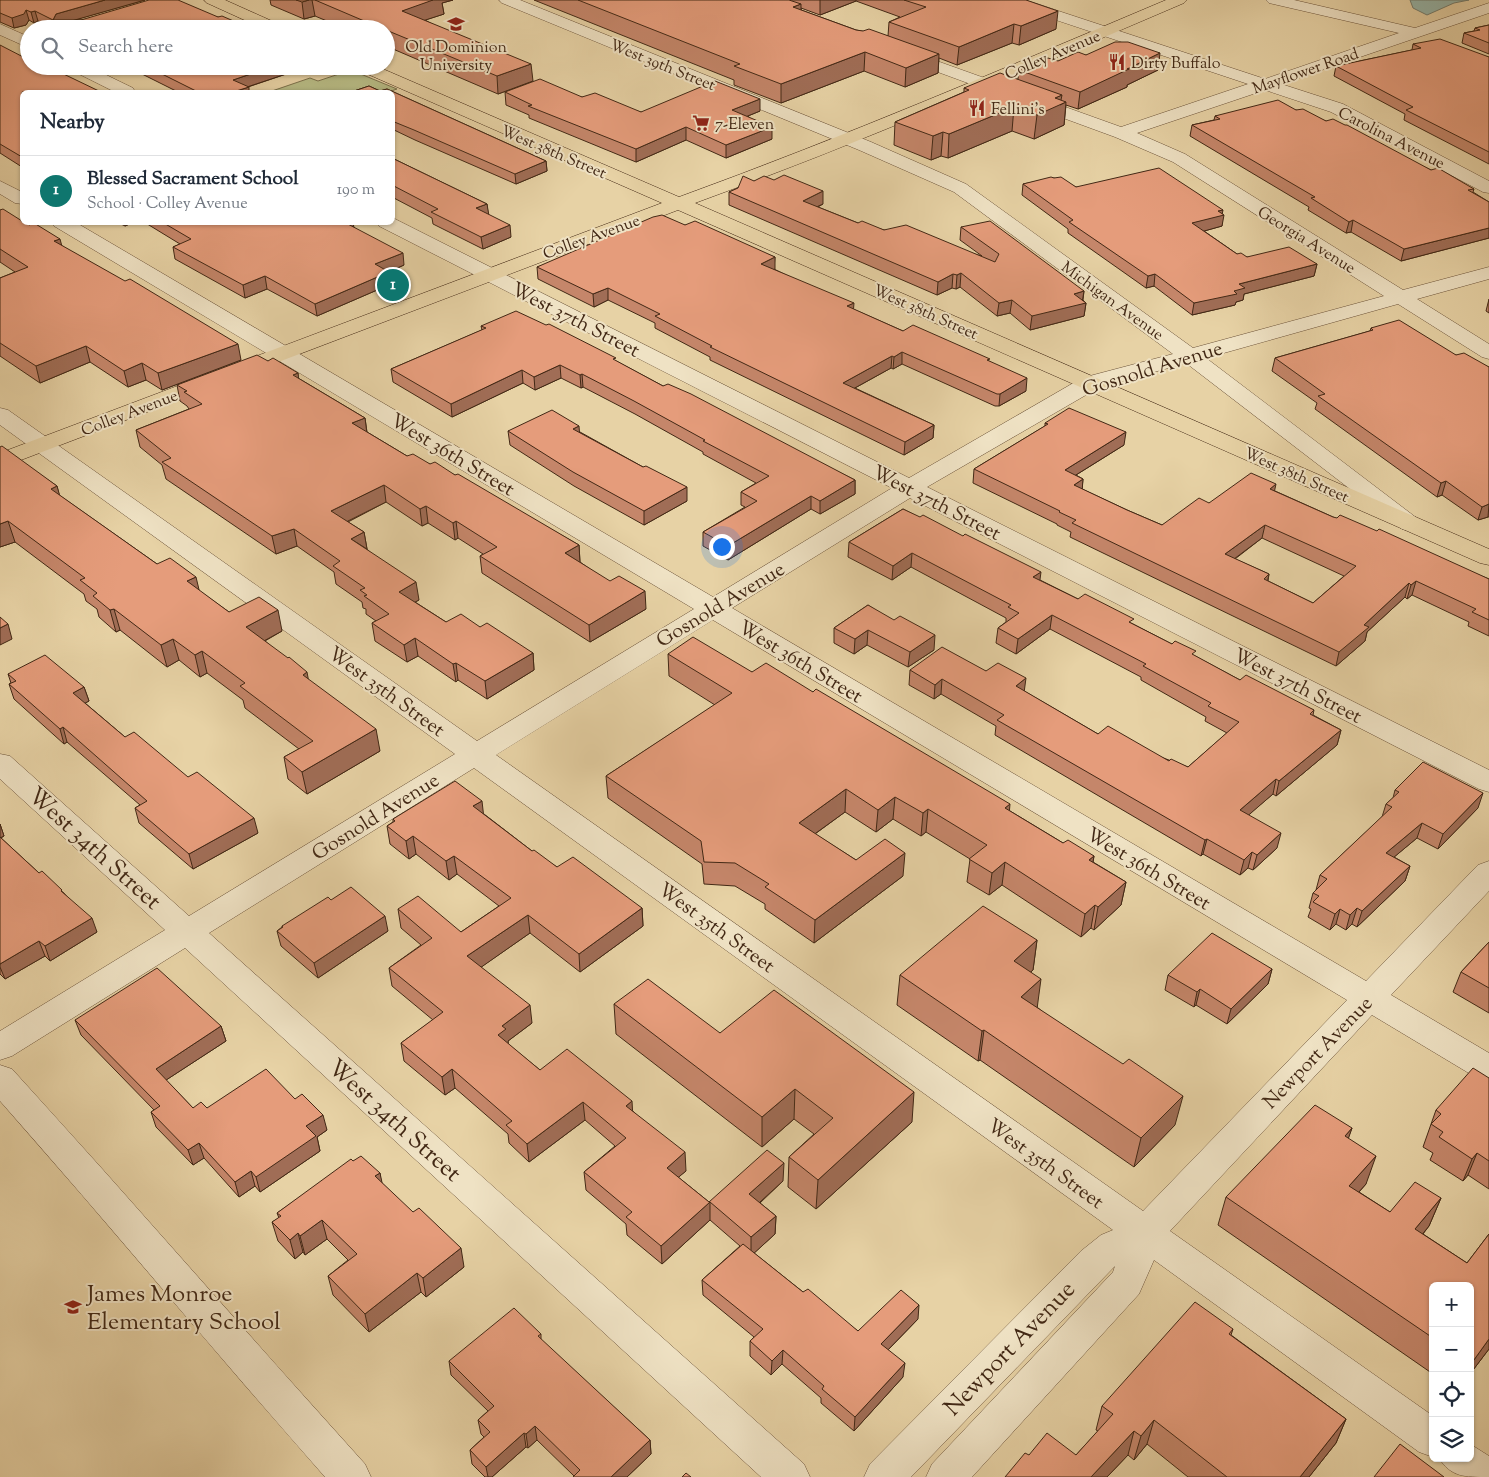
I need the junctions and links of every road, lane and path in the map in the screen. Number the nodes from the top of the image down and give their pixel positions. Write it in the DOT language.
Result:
graph roads {
  1 [pos="212,0"];
  2 [pos="506,0"];
  3 [pos="1010,0"];
  4 [pos="1179,0"];
  5 [pos="1274,0"];
  6 [pos="1489,8"];
  7 [pos="257,20"];
  8 [pos="0,29"];
  9 [pos="1104,32"];
  10 [pos="1414,32"];
  11 [pos="20,38"];
  12 [pos="1440,41"];
  13 [pos="20,43"];
  14 [pos="886,47"];
  15 [pos="0,48"];
  16 [pos="93,75"];
  17 [pos="383,75"];
  18 [pos="982,83"];
  19 [pos="1264,84"];
  20 [pos="123,90"];
  21 [pos="1121,133"];
  22 [pos="847,140"];
  23 [pos="20,183"];
  24 [pos="1,188"];
  25 [pos="1489,188"];
  26 [pos="20,198"];
  27 [pos="680,204"];
  28 [pos="66,225"];
  29 [pos="392,225"];
  30 [pos="1489,272"];
  31 [pos="487,275"];
  32 [pos="1400,297"];
  33 [pos="1489,352"];
  34 [pos="282,353"];
  35 [pos="1190,356"];
  36 [pos="1090,383"];
  37 [pos="0,415"];
  38 [pos="41,445"];
  39 [pos="0,461"];
  40 [pos="909,488"];
  41 [pos="1410,524"];
  42 [pos="1489,558"];
  43 [pos="713,608"];
  44 [pos="475,754"];
  45 [pos="0,763"];
  46 [pos="1489,782"];
  47 [pos="1489,872"];
  48 [pos="186,932"];
  49 [pos="1369,998"];
  50 [pos="0,1047"];
  51 [pos="1489,1069"];
  52 [pos="0,1078"];
  53 [pos="1144,1233"];
  54 [pos="1429,1436"];
  55 [pos="1465,1462"];
  56 [pos="351,1477"];
  57 [pos="790,1477"];
  58 [pos="884,1477"];
  59 [pos="946,1477"];
  60 [pos="1486,1477"];
  1 -- 7 [label="main road"];
  2 -- 22 [label="street, West 39th Street"];
  3 -- 9 [label="street, Carolina Avenue"];
  4 -- 9 [label="main road, Colley Avenue"];
  5 -- 10 [label="street"];
  6 -- 10 [label="street, Mayflower Road"];
  8 -- 11 [label="street"];
  9 -- 18 [label="main road, Colley Avenue"];
  9 -- 19 [label="street, Carolina Avenue"];
  10 -- 12 [label="street"];
  10 -- 19 [label="street, Mayflower Road"];
  13 -- 15 [label="street"];
  14 -- 18 [label="street, Georgia Avenue"];
  16 -- 20 [label="street"];
  17 -- 27 [label="main road, West 38th Street"];
  18 -- 21 [label="street, Georgia Avenue"];
  18 -- 22 [label="main road, Colley Avenue"];
  19 -- 21 [label="street, Mayflower Road"];
  19 -- 25 [label="street, Carolina Avenue"];
  21 -- 32 [label="street, Georgia Avenue"];
  22 -- 27 [label="main road, Colley Avenue"];
  22 -- 35 [label="street, Michigan Avenue"];
  23 -- 24 [label="street"];
  24 -- 26 [label="street"];
  27 -- 31 [label="main road, Colley Avenue"];
  27 -- 36 [label="main road, West 38th Street"];
  28 -- 34 [label="street, West 36th Street"];
  29 -- 31 [label="street, West 37th Street"];
  30 -- 32 [label="street, Gosnold Avenue"];
  31 -- 34 [label="main road, Colley Avenue"];
  31 -- 40 [label="street, West 37th Street"];
  32 -- 33 [label="street, Georgia Avenue"];
  32 -- 35 [label="street, Gosnold Avenue"];
  34 -- 38 [label="main road, Colley Avenue"];
  34 -- 43 [label="street, West 36th Street"];
  35 -- 36 [label="street, Gosnold Avenue"];
  35 -- 41 [label="street, Michigan Avenue"];
  36 -- 40 [label="street, Gosnold Avenue"];
  36 -- 41 [label="main road, West 38th Street"];
  37 -- 38 [label="street, West 35th Street"];
  38 -- 39 [label="main road, Colley Avenue"];
  38 -- 44 [label="street, West 35th Street"];
  40 -- 43 [label="street, Gosnold Avenue"];
  40 -- 46 [label="street, West 37th Street"];
  41 -- 42 [label="main road, West 38th Street"];
  43 -- 44 [label="street, Gosnold Avenue"];
  43 -- 49 [label="street, West 36th Street"];
  44 -- 48 [label="street, Gosnold Avenue"];
  44 -- 53 [label="street, West 35th Street"];
  45 -- 48 [label="street, West 34th Street"];
  47 -- 49 [label="street, Newport Avenue"];
  48 -- 50 [label="street, Gosnold Avenue"];
  48 -- 57 [label="street, West 34th Street"];
  49 -- 51 [label="street, West 36th Street"];
  49 -- 53 [label="street, Newport Avenue"];
  52 -- 56 [label="street"];
  53 -- 54 [label="street, West 35th Street"];
  53 -- 58 [label="street, Newport Avenue"];
  53 -- 59 [label="street, Newport Avenue"];
  55 -- 60 [label="street"];
}
